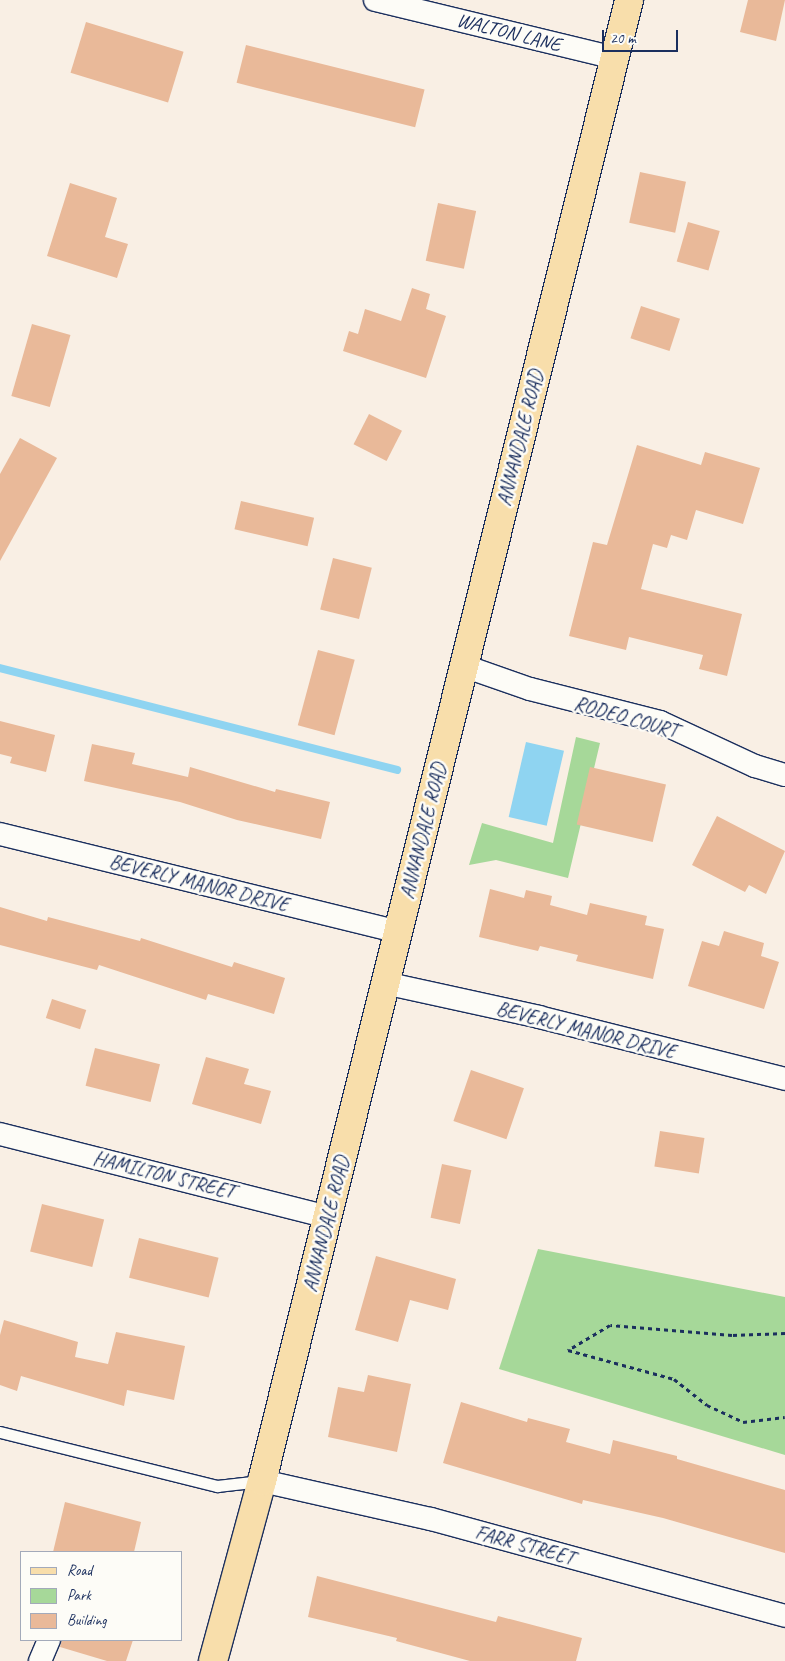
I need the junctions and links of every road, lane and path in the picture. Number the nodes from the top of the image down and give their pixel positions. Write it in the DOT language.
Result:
graph roads {
  1 [pos="374,0"];
  2 [pos="628,0"];
  3 [pos="614,58"];
  4 [pos="464,666"];
  5 [pos="785,775"];
  6 [pos="0,834"];
  7 [pos="398,932"];
  8 [pos="386,983"];
  9 [pos="785,1080"];
  10 [pos="0,1134"];
  11 [pos="327,1217"];
  12 [pos="785,1333"];
  13 [pos="785,1417"];
  14 [pos="0,1432"];
  15 [pos="262,1481"];
  16 [pos="785,1616"];
  17 [pos="49,1641"];
  18 [pos="40,1661"];
  19 [pos="213,1661"];
  1 -- 3 [label="street, WALTON LANE"];
  2 -- 3 [label="main road, ANNANDALE ROAD"];
  3 -- 4 [label="main road, ANNANDALE ROAD"];
  4 -- 5 [label="street, RODEO COURT"];
  4 -- 7 [label="main road, ANNANDALE ROAD"];
  6 -- 7 [label="street, BEVERLY MANOR DRIVE"];
  7 -- 8 [label="main road, ANNANDALE ROAD"];
  8 -- 9 [label="street, BEVERLY MANOR DRIVE"];
  8 -- 11 [label="main road, ANNANDALE ROAD"];
  10 -- 11 [label="street, HAMILTON STREET"];
  11 -- 15 [label="main road, ANNANDALE ROAD"];
  12 -- 13 [label="path"];
  14 -- 15 [label="lane"];
  15 -- 16 [label="street, FARR STREET"];
  15 -- 19 [label="main road, ANNANDALE ROAD"];
  17 -- 18 [label="street"];
}
